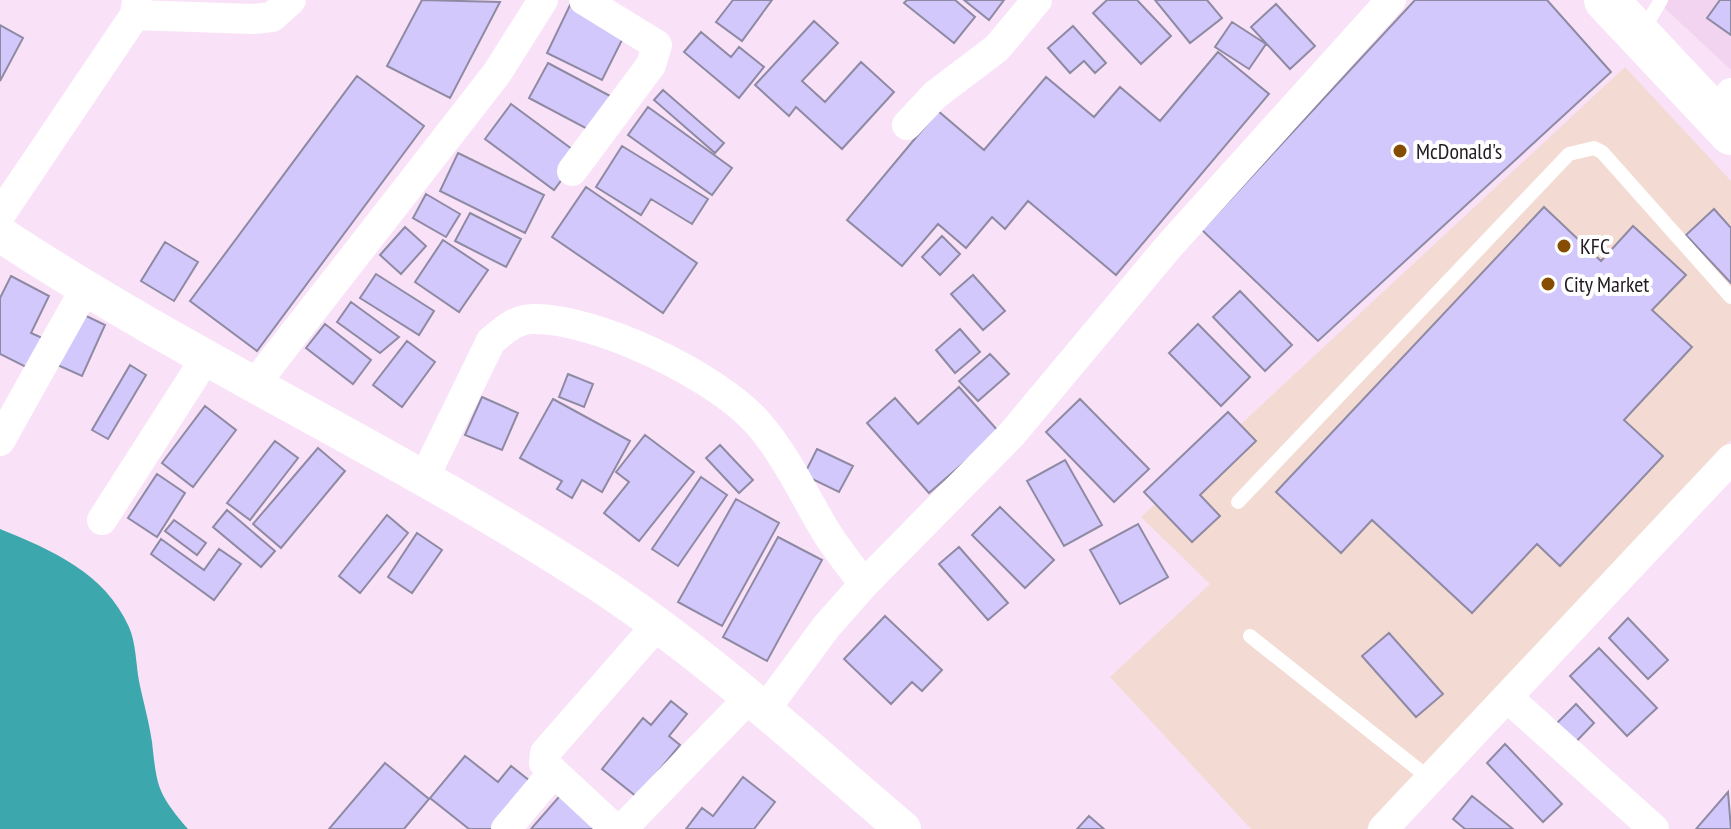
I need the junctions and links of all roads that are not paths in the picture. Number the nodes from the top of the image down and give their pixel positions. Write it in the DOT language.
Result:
graph roads {
  1 [pos="291,0"];
  2 [pos="543,0"];
  3 [pos="584,0"];
  4 [pos="1037,0"];
  5 [pos="1391,0"];
  6 [pos="1606,0"];
  7 [pos="1661,0"];
  8 [pos="136,8"];
  9 [pos="1639,37"];
  10 [pos="1725,113"];
  11 [pos="907,125"];
  12 [pos="572,171"];
  13 [pos="0,215"];
  14 [pos="0,234"];
  15 [pos="85,289"];
  16 [pos="1731,297"];
  17 [pos="207,356"];
  18 [pos="255,384"];
  19 [pos="0,441"];
  20 [pos="1731,459"];
  21 [pos="423,480"];
  22 [pos="1238,502"];
  23 [pos="102,520"];
  24 [pos="864,584"];
  25 [pos="657,625"];
  26 [pos="1250,636"];
  27 [pos="1507,697"];
  28 [pos="756,705"];
  29 [pos="553,773"];
  30 [pos="1429,778"];
  31 [pos="506,829"];
  32 [pos="615,829"];
  33 [pos="622,829"];
  34 [pos="903,829"];
  35 [pos="1383,829"];
  36 [pos="1654,829"];
  1 -- 8 [label="street"];
  2 -- 18 [label="street"];
  3 -- 12 [label="street"];
  4 -- 11 [label="street"];
  5 -- 24 [label="street"];
  6 -- 9 [label="highway"];
  7 -- 9 [label="lane"];
  8 -- 13 [label="street"];
  9 -- 10 [label="highway"];
  14 -- 15 [label="street"];
  15 -- 17 [label="street"];
  15 -- 19 [label="street"];
  16 -- 22 [label="lane"];
  17 -- 18 [label="street"];
  17 -- 23 [label="street"];
  18 -- 21 [label="street"];
  20 -- 27 [label="street"];
  21 -- 24 [label="street"];
  21 -- 25 [label="street"];
  24 -- 28 [label="street"];
  25 -- 28 [label="street"];
  25 -- 29 [label="street"];
  26 -- 30 [label="lane"];
  27 -- 30 [label="street"];
  27 -- 36 [label="street"];
  28 -- 33 [label="street"];
  28 -- 34 [label="street"];
  29 -- 31 [label="street"];
  29 -- 32 [label="street"];
  30 -- 35 [label="street"];
}
